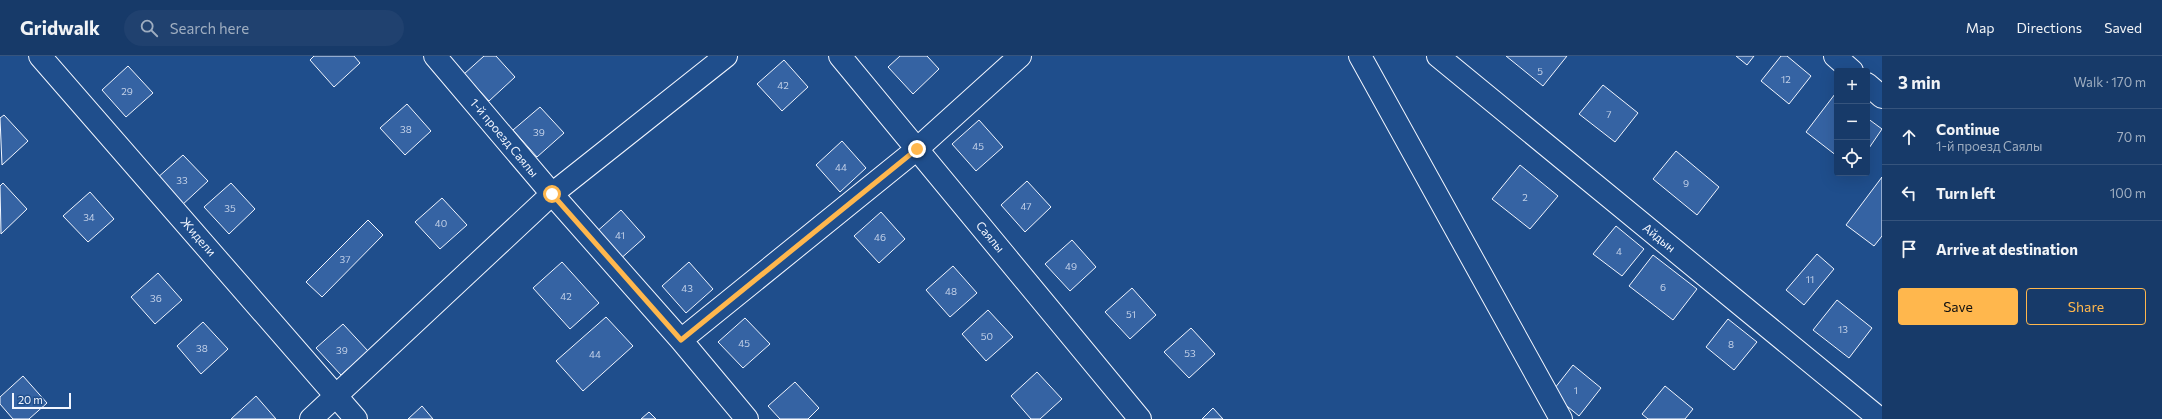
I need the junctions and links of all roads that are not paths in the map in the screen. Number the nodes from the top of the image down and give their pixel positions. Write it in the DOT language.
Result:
graph roads {
  1 [pos="40,56"];
  2 [pos="435,56"];
  3 [pos="726,56"];
  4 [pos="840,56"];
  5 [pos="1020,56"];
  6 [pos="1360,56"];
  7 [pos="1438,56"];
  8 [pos="1835,56"];
  9 [pos="1849,68"];
  10 [pos="1870,87"];
  11 [pos="1882,97"];
  12 [pos="917,149"];
  13 [pos="552,194"];
  14 [pos="681,340"];
  15 [pos="337,396"];
  16 [pos="311,419"];
  17 [pos="356,419"];
  18 [pos="747,419"];
  19 [pos="1140,419"];
  20 [pos="1561,419"];
  21 [pos="1880,419"];
  1 -- 15 [label="street, Жидели"];
  2 -- 13 [label="street, 1-й проезд Саялы"];
  3 -- 13 [label="street"];
  4 -- 12 [label="street, Саялы"];
  5 -- 12 [label="street"];
  6 -- 20 [label="street"];
  7 -- 21 [label="street, Айдын"];
  8 -- 9 [label="street"];
  10 -- 11 [label="street"];
  12 -- 14 [label="street"];
  12 -- 19 [label="street, Саялы"];
  13 -- 14 [label="street, 1-й проезд Саялы"];
  13 -- 15 [label="street"];
  14 -- 18 [label="street, 1-й проезд Саялы"];
  15 -- 16 [label="street"];
  15 -- 17 [label="street, Жидели"];
}
